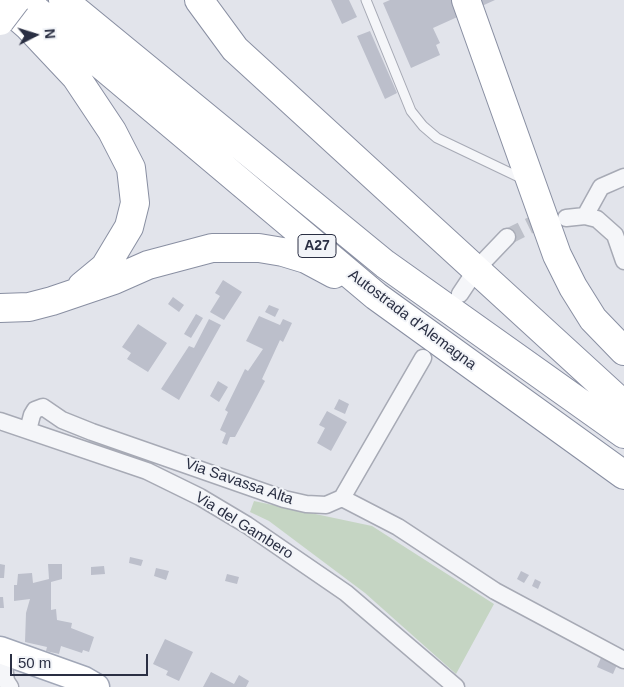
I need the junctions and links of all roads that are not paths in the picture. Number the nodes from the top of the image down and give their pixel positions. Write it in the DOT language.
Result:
graph roads {
  1 [pos="16,0"];
  2 [pos="24,0"];
  3 [pos="63,0"];
  4 [pos="199,0"];
  5 [pos="366,0"];
  6 [pos="466,0"];
  7 [pos="0,2"];
  8 [pos="0,21"];
  9 [pos="624,177"];
  10 [pos="531,183"];
  11 [pos="585,216"];
  12 [pos="566,218"];
  13 [pos="507,237"];
  14 [pos="485,260"];
  15 [pos="624,261"];
  16 [pos="470,279"];
  17 [pos="460,294"];
  18 [pos="376,296"];
  19 [pos="64,297"];
  20 [pos="0,308"];
  21 [pos="624,351"];
  22 [pos="423,358"];
  23 [pos="624,405"];
  24 [pos="0,421"];
  25 [pos="28,430"];
  26 [pos="624,434"];
  27 [pos="624,475"];
  28 [pos="342,498"];
  29 [pos="1,651"];
  30 [pos="624,660"];
  31 [pos="10,687"];
  32 [pos="96,687"];
  33 [pos="456,687"];
  1 -- 8 [label="highway, bridge"];
  2 -- 18 [label="highway, Autostrada d'Alemagna / A27"];
  3 -- 26 [label="highway, Autostrada d'Alemagna / A27"];
  4 -- 23 [label="highway"];
  5 -- 10 [label="lane"];
  6 -- 10 [label="highway"];
  7 -- 19 [label="highway, A27"];
  9 -- 11 [label="street"];
  10 -- 21 [label="highway"];
  11 -- 12 [label="street"];
  11 -- 15 [label="street"];
  13 -- 14 [label="street"];
  16 -- 17 [label="street"];
  18 -- 19 [label="highway, A27"];
  18 -- 27 [label="highway, Autostrada d'Alemagna / A27"];
  19 -- 20 [label="highway, A27"];
  22 -- 28 [label="street"];
  24 -- 25 [label="street, Via del Gambero"];
  25 -- 28 [label="street, Via Savassa Alta"];
  25 -- 33 [label="street, Via del Gambero"];
  28 -- 30 [label="street"];
  29 -- 31 [label="street"];
  29 -- 32 [label="main road"];
}
